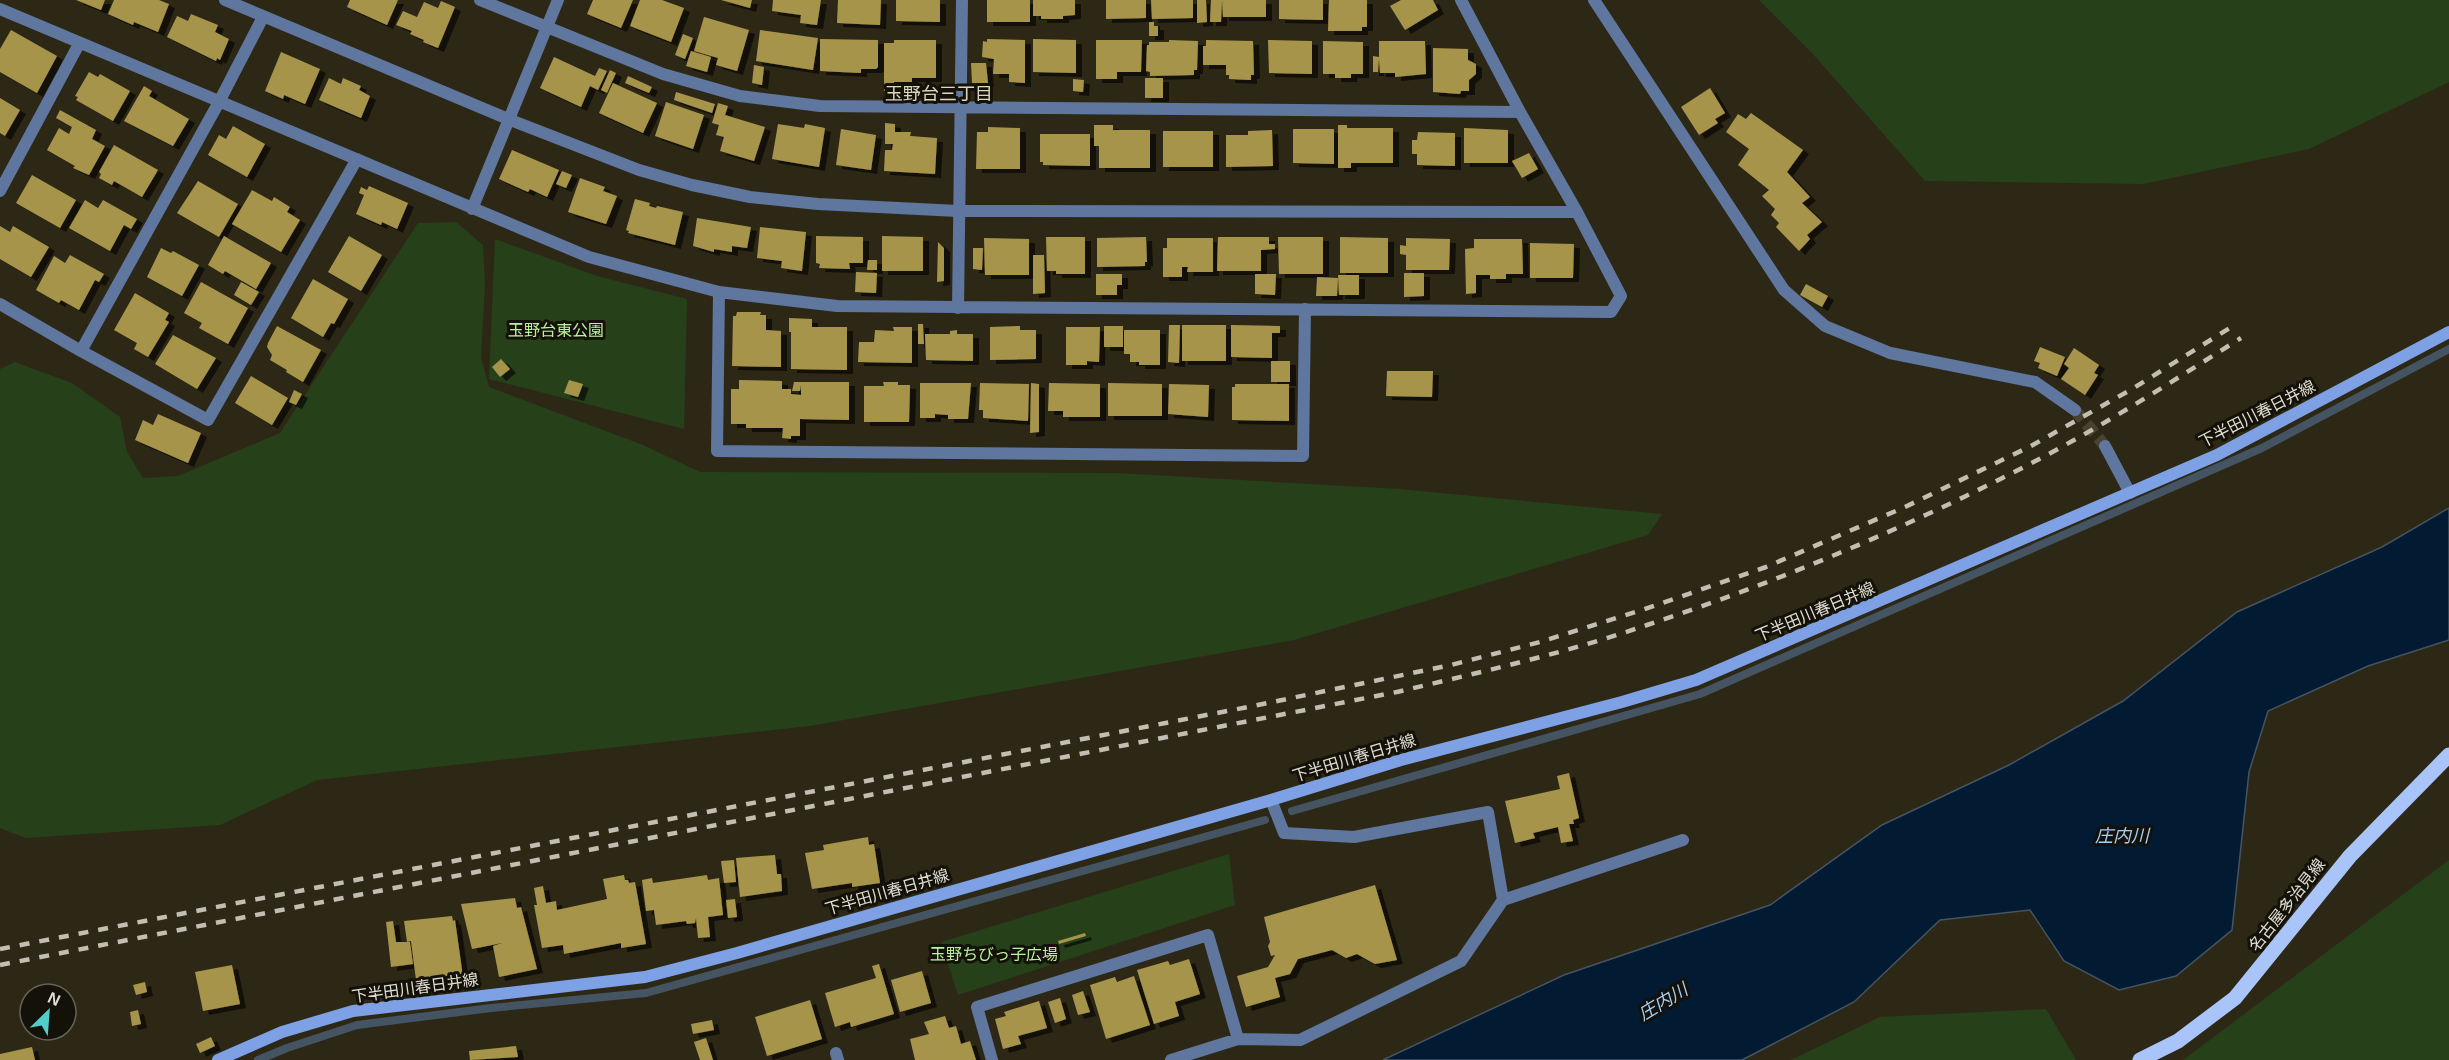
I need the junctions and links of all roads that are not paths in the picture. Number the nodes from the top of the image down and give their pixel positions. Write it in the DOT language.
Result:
graph roads {
  1 [pos="225,0"];
  2 [pos="480,0"];
  3 [pos="558,0"];
  4 [pos="962,0"];
  5 [pos="1461,0"];
  6 [pos="1593,0"];
  7 [pos="0,9"];
  8 [pos="263,17"];
  9 [pos="546,28"];
  10 [pos="79,44"];
  11 [pos="219,102"];
  12 [pos="959,109"];
  13 [pos="1520,112"];
  14 [pos="508,119"];
  15 [pos="357,159"];
  16 [pos="0,191"];
  17 [pos="472,209"];
  18 [pos="958,211"];
  19 [pos="1577,212"];
  20 [pos="719,292"];
  21 [pos="0,304"];
  22 [pos="958,308"];
  23 [pos="1305,309"];
  24 [pos="2449,332"];
  25 [pos="81,351"];
  26 [pos="2075,410"];
  27 [pos="2105,446"];
  28 [pos="2130,492"];
  29 [pos="2449,755"];
  30 [pos="1271,800"];
  31 [pos="1683,840"];
  32 [pos="1503,900"];
  33 [pos="1238,1039"];
  34 [pos="218,1060"];
  35 [pos="992,1060"];
  36 [pos="1171,1060"];
  37 [pos="2140,1060"];
  1 -- 8 [label="street"];
  2 -- 9 [label="street"];
  3 -- 9 [label="street"];
  4 -- 12 [label="street"];
  5 -- 13 [label="street"];
  6 -- 26 [label="street"];
  7 -- 10 [label="street"];
  8 -- 11 [label="street"];
  8 -- 14 [label="street"];
  9 -- 12 [label="street"];
  9 -- 14 [label="street"];
  10 -- 11 [label="street"];
  10 -- 16 [label="street"];
  11 -- 15 [label="street"];
  11 -- 25 [label="street"];
  12 -- 13 [label="street"];
  12 -- 18 [label="street"];
  13 -- 19 [label="street"];
  14 -- 17 [label="street"];
  14 -- 18 [label="street"];
  15 -- 17 [label="street"];
  15 -- 25 [label="street"];
  17 -- 20 [label="street"];
  18 -- 19 [label="street"];
  18 -- 22 [label="street"];
  19 -- 23 [label="street"];
  20 -- 22 [label="street"];
  20 -- 23 [label="street"];
  21 -- 25 [label="street"];
  22 -- 23 [label="street"];
  24 -- 28 [label="main road, 下半田川春日井線"];
  27 -- 28 [label="street"];
  28 -- 30 [label="main road, 下半田川春日井線"];
  29 -- 37 [label="main road, 名古屋多治見線"];
  30 -- 32 [label="street"];
  30 -- 34 [label="main road, 下半田川春日井線"];
  31 -- 32 [label="street"];
  32 -- 33 [label="street"];
  33 -- 35 [label="street"];
  33 -- 36 [label="street"];
}
